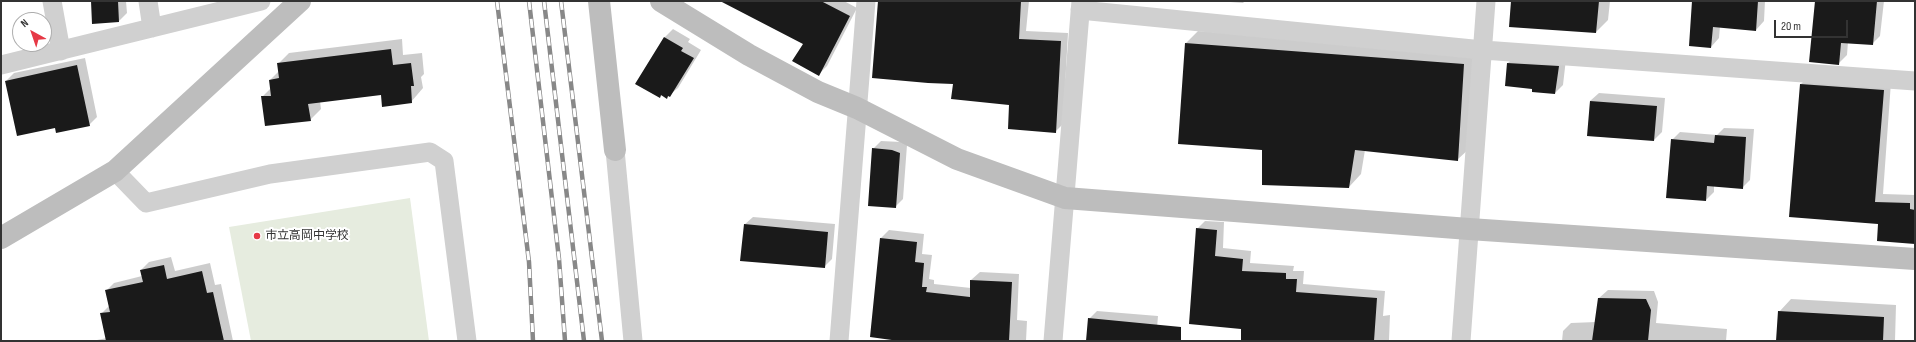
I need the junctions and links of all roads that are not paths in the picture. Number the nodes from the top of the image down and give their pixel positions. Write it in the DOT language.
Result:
graph roads {
  1 [pos="52,1"];
  2 [pos="148,1"];
  3 [pos="261,1"];
  4 [pos="300,1"];
  5 [pos="599,1"];
  6 [pos="661,1"];
  7 [pos="866,1"];
  8 [pos="1486,1"];
  9 [pos="1080,6"];
  10 [pos="152,28"];
  11 [pos="1483,50"];
  12 [pos="61,51"];
  13 [pos="1,65"];
  14 [pos="1915,81"];
  15 [pos="857,108"];
  16 [pos="615,150"];
  17 [pos="115,171"];
  18 [pos="1064,198"];
  19 [pos="1469,229"];
  20 [pos="1,238"];
  21 [pos="1915,259"];
  22 [pos="467,341"];
  23 [pos="633,341"];
  24 [pos="839,341"];
  25 [pos="1053,341"];
  26 [pos="1461,341"];
  1 -- 12 [label="street"];
  2 -- 10 [label="street"];
  3 -- 10 [label="street"];
  4 -- 17 [label="street"];
  5 -- 16 [label="street"];
  6 -- 15 [label="street"];
  7 -- 15 [label="street"];
  8 -- 11 [label="street"];
  9 -- 11 [label="street"];
  9 -- 18 [label="street"];
  10 -- 12 [label="street"];
  11 -- 14 [label="street"];
  11 -- 19 [label="street"];
  12 -- 13 [label="street"];
  15 -- 18 [label="street"];
  15 -- 24 [label="street"];
  16 -- 23 [label="street"];
  17 -- 20 [label="street"];
  17 -- 22 [label="street"];
  18 -- 19 [label="street"];
  18 -- 25 [label="street"];
  19 -- 21 [label="street"];
  19 -- 26 [label="street"];
}
